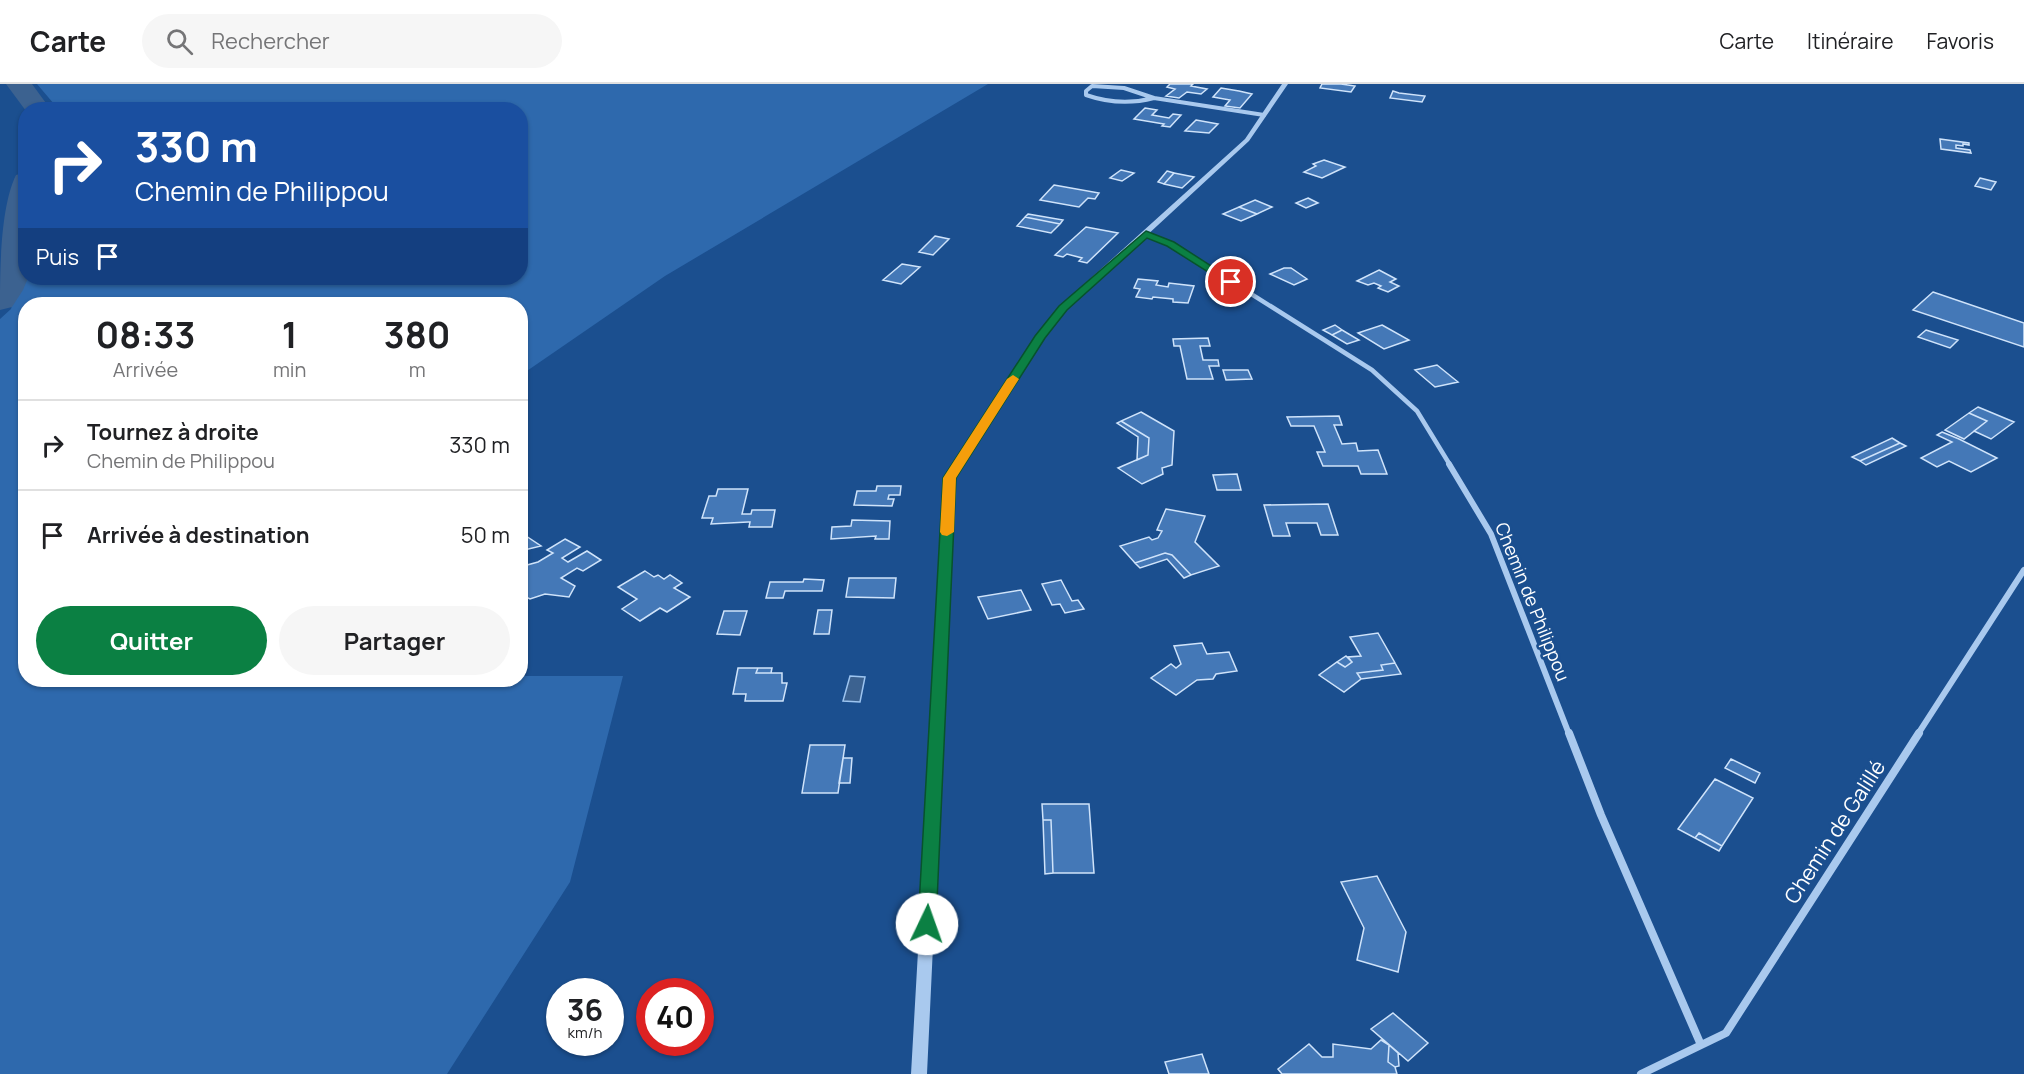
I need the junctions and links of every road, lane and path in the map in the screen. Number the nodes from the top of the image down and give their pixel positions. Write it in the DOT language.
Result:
graph roads {
  1 [pos="1285,84"];
  2 [pos="1154,98"];
  3 [pos="1264,115"];
  4 [pos="1146,234"];
  5 [pos="2024,570"];
  6 [pos="1701,1045"];
  7 [pos="919,1074"];
  8 [pos="1641,1074"];
  1 -- 3 [label="street"];
  2 -- 2 [label="street"];
  2 -- 3 [label="street"];
  3 -- 4 [label="street"];
  4 -- 6 [label="street, Chemin de Philippou"];
  4 -- 7 [label="street"];
  5 -- 6 [label="street, Chemin de Galillé"];
  6 -- 8 [label="street, Chemin de Galillé"];
}
